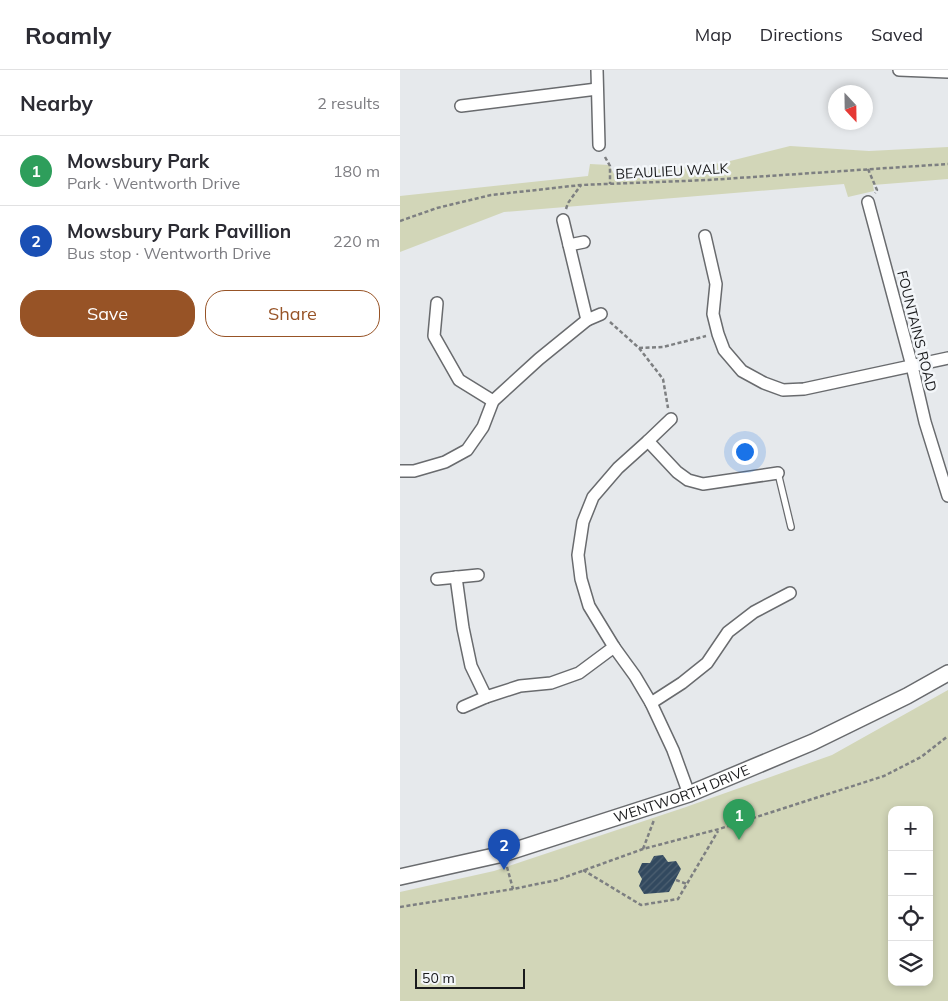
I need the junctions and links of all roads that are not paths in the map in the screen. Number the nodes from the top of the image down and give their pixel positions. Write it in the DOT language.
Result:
graph roads {
  1 [pos="597,70"];
  2 [pos="899,70"];
  3 [pos="948,72"];
  4 [pos="597,89"];
  5 [pos="461,106"];
  6 [pos="599,145"];
  7 [pos="868,202"];
  8 [pos="562,220"];
  9 [pos="705,236"];
  10 [pos="584,242"];
  11 [pos="569,244"];
  12 [pos="437,303"];
  13 [pos="601,314"];
  14 [pos="587,320"];
  15 [pos="948,358"];
  16 [pos="912,366"];
  17 [pos="493,401"];
  18 [pos="671,419"];
  19 [pos="648,441"];
  20 [pos="400,471"];
  21 [pos="778,473"];
  22 [pos="948,496"];
  23 [pos="791,526"];
  24 [pos="478,575"];
  25 [pos="456,577"];
  26 [pos="437,579"];
  27 [pos="790,593"];
  28 [pos="614,647"];
  29 [pos="948,673"];
  30 [pos="486,697"];
  31 [pos="651,703"];
  32 [pos="463,707"];
  33 [pos="689,794"];
  34 [pos="400,877"];
  1 -- 4 [label="street"];
  2 -- 3 [label="street"];
  4 -- 5 [label="street"];
  4 -- 6 [label="street"];
  7 -- 16 [label="street, FOUNTAINS ROAD"];
  8 -- 11 [label="street"];
  9 -- 16 [label="street"];
  10 -- 11 [label="street"];
  11 -- 14 [label="street"];
  12 -- 17 [label="street"];
  13 -- 14 [label="street"];
  14 -- 17 [label="street"];
  15 -- 16 [label="street"];
  16 -- 22 [label="street, FOUNTAINS ROAD"];
  17 -- 20 [label="street"];
  18 -- 19 [label="street"];
  19 -- 21 [label="street"];
  19 -- 28 [label="street"];
  21 -- 23 [label="lane"];
  24 -- 25 [label="street"];
  25 -- 26 [label="street"];
  25 -- 30 [label="street"];
  27 -- 31 [label="street"];
  28 -- 30 [label="street"];
  28 -- 31 [label="street"];
  29 -- 33 [label="street, WENTWORTH DRIVE"];
  30 -- 32 [label="street"];
  31 -- 33 [label="street"];
  33 -- 34 [label="street, WENTWORTH DRIVE"];
}
